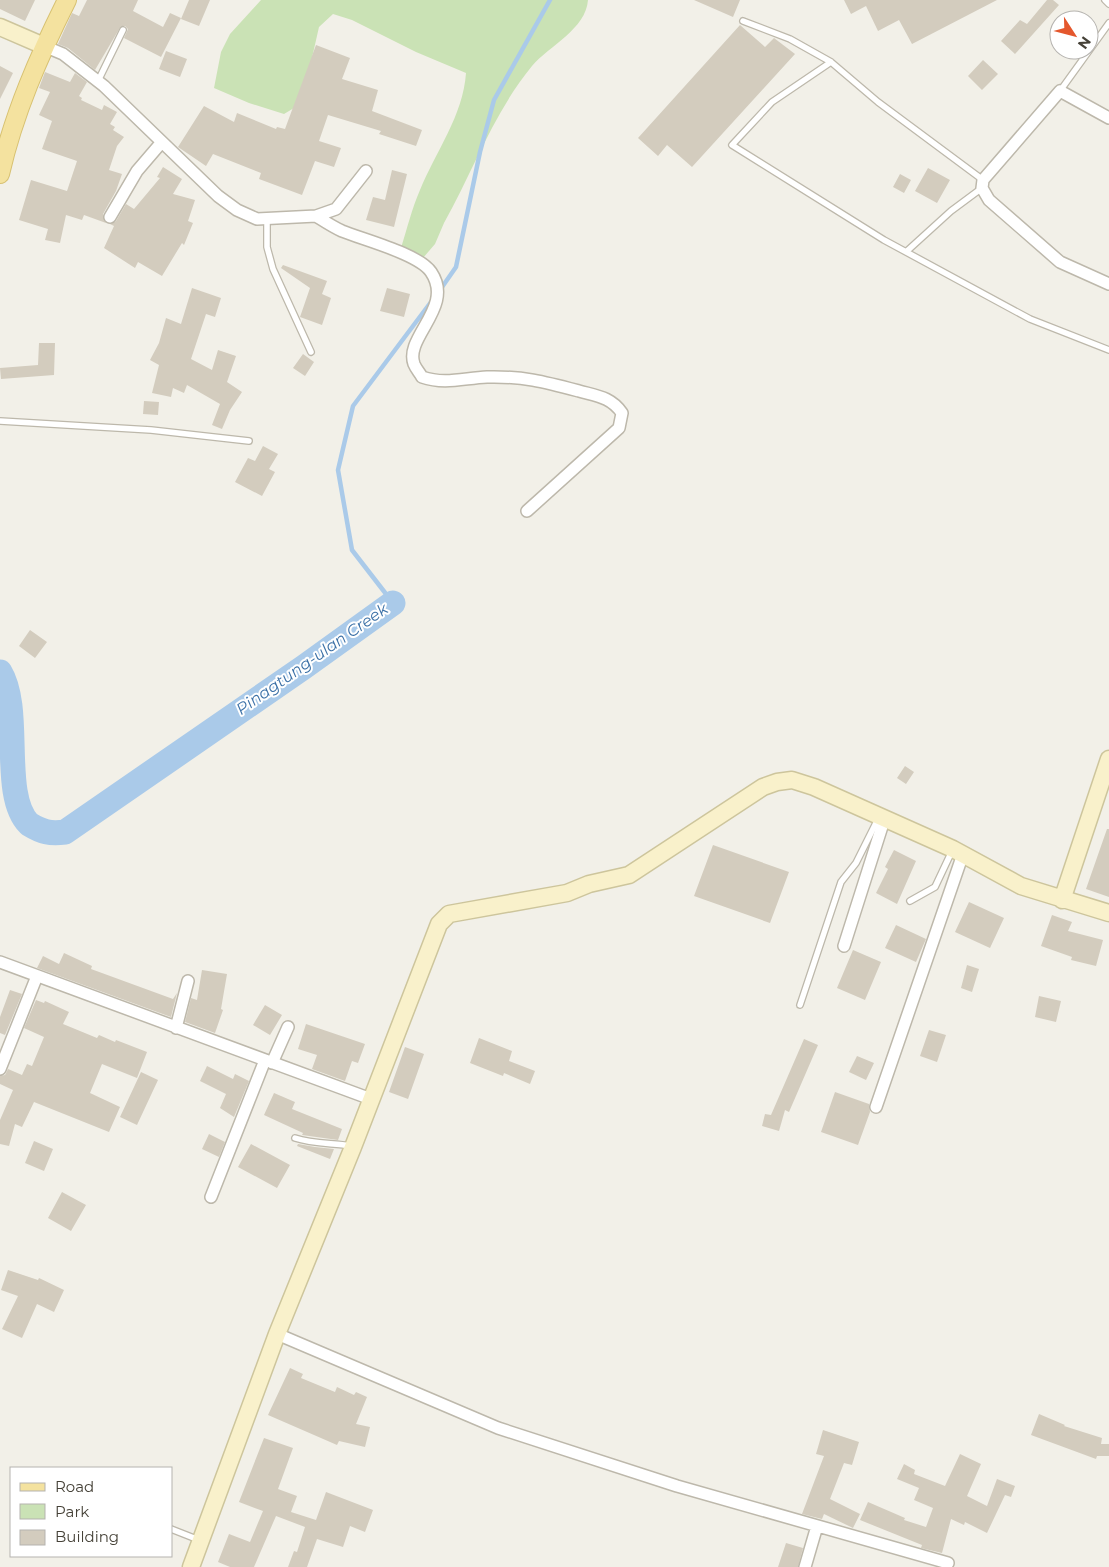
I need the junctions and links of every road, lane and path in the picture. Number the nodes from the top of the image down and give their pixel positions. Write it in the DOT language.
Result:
graph roads {
  1 [pos="67,0"];
  2 [pos="1105,0"];
  3 [pos="1109,4"];
  4 [pos="743,21"];
  5 [pos="1109,23"];
  6 [pos="0,27"];
  7 [pos="122,30"];
  8 [pos="44,46"];
  9 [pos="831,62"];
  10 [pos="98,81"];
  11 [pos="1060,91"];
  12 [pos="1109,118"];
  13 [pos="162,143"];
  14 [pos="366,170"];
  15 [pos="0,174"];
  16 [pos="982,184"];
  17 [pos="316,216"];
  18 [pos="110,217"];
  19 [pos="267,219"];
  20 [pos="907,251"];
  21 [pos="1109,284"];
  22 [pos="1109,350"];
  23 [pos="311,352"];
  24 [pos="0,421"];
  25 [pos="249,441"];
  26 [pos="527,511"];
  27 [pos="1109,759"];
  28 [pos="882,816"];
  29 [pos="958,851"];
  30 [pos="1062,900"];
  31 [pos="910,901"];
  32 [pos="1109,913"];
  33 [pos="844,946"];
  34 [pos="0,962"];
  35 [pos="37,976"];
  36 [pos="188,982"];
  37 [pos="800,1005"];
  38 [pos="288,1027"];
  39 [pos="176,1028"];
  40 [pos="268,1062"];
  41 [pos="0,1069"];
  42 [pos="371,1099"];
  43 [pos="876,1107"];
  44 [pos="295,1138"];
  45 [pos="353,1147"];
  46 [pos="211,1197"];
  47 [pos="278,1334"];
  48 [pos="818,1526"];
  49 [pos="172,1529"];
  50 [pos="199,1540"];
  51 [pos="948,1563"];
  52 [pos="191,1567"];
  53 [pos="805,1567"];
  1 -- 8 [label="main road"];
  2 -- 3 [label="lane"];
  4 -- 9 [label="lane"];
  5 -- 11 [label="lane"];
  6 -- 8 [label="street"];
  7 -- 10 [label="lane"];
  8 -- 10 [label="street"];
  8 -- 15 [label="main road"];
  9 -- 16 [label="lane"];
  9 -- 20 [label="lane"];
  10 -- 13 [label="street"];
  11 -- 12 [label="street"];
  11 -- 16 [label="street"];
  13 -- 18 [label="street"];
  13 -- 19 [label="street"];
  14 -- 17 [label="street"];
  16 -- 20 [label="lane"];
  16 -- 21 [label="street"];
  17 -- 19 [label="street"];
  17 -- 26 [label="street"];
  19 -- 23 [label="lane"];
  20 -- 22 [label="lane"];
  24 -- 25 [label="lane"];
  27 -- 30 [label="street"];
  28 -- 29 [label="street"];
  28 -- 33 [label="street"];
  28 -- 37 [label="lane"];
  28 -- 42 [label="street"];
  29 -- 30 [label="street"];
  29 -- 31 [label="lane"];
  29 -- 43 [label="street"];
  30 -- 32 [label="street"];
  34 -- 35 [label="street"];
  35 -- 39 [label="street"];
  35 -- 41 [label="street"];
  36 -- 39 [label="street"];
  38 -- 40 [label="street"];
  39 -- 40 [label="street"];
  40 -- 42 [label="street"];
  40 -- 46 [label="street"];
  42 -- 45 [label="street"];
  44 -- 45 [label="lane"];
  45 -- 47 [label="street"];
  47 -- 48 [label="street"];
  47 -- 50 [label="street"];
  48 -- 51 [label="street"];
  48 -- 53 [label="street"];
  49 -- 50 [label="lane"];
  50 -- 52 [label="street"];
}
